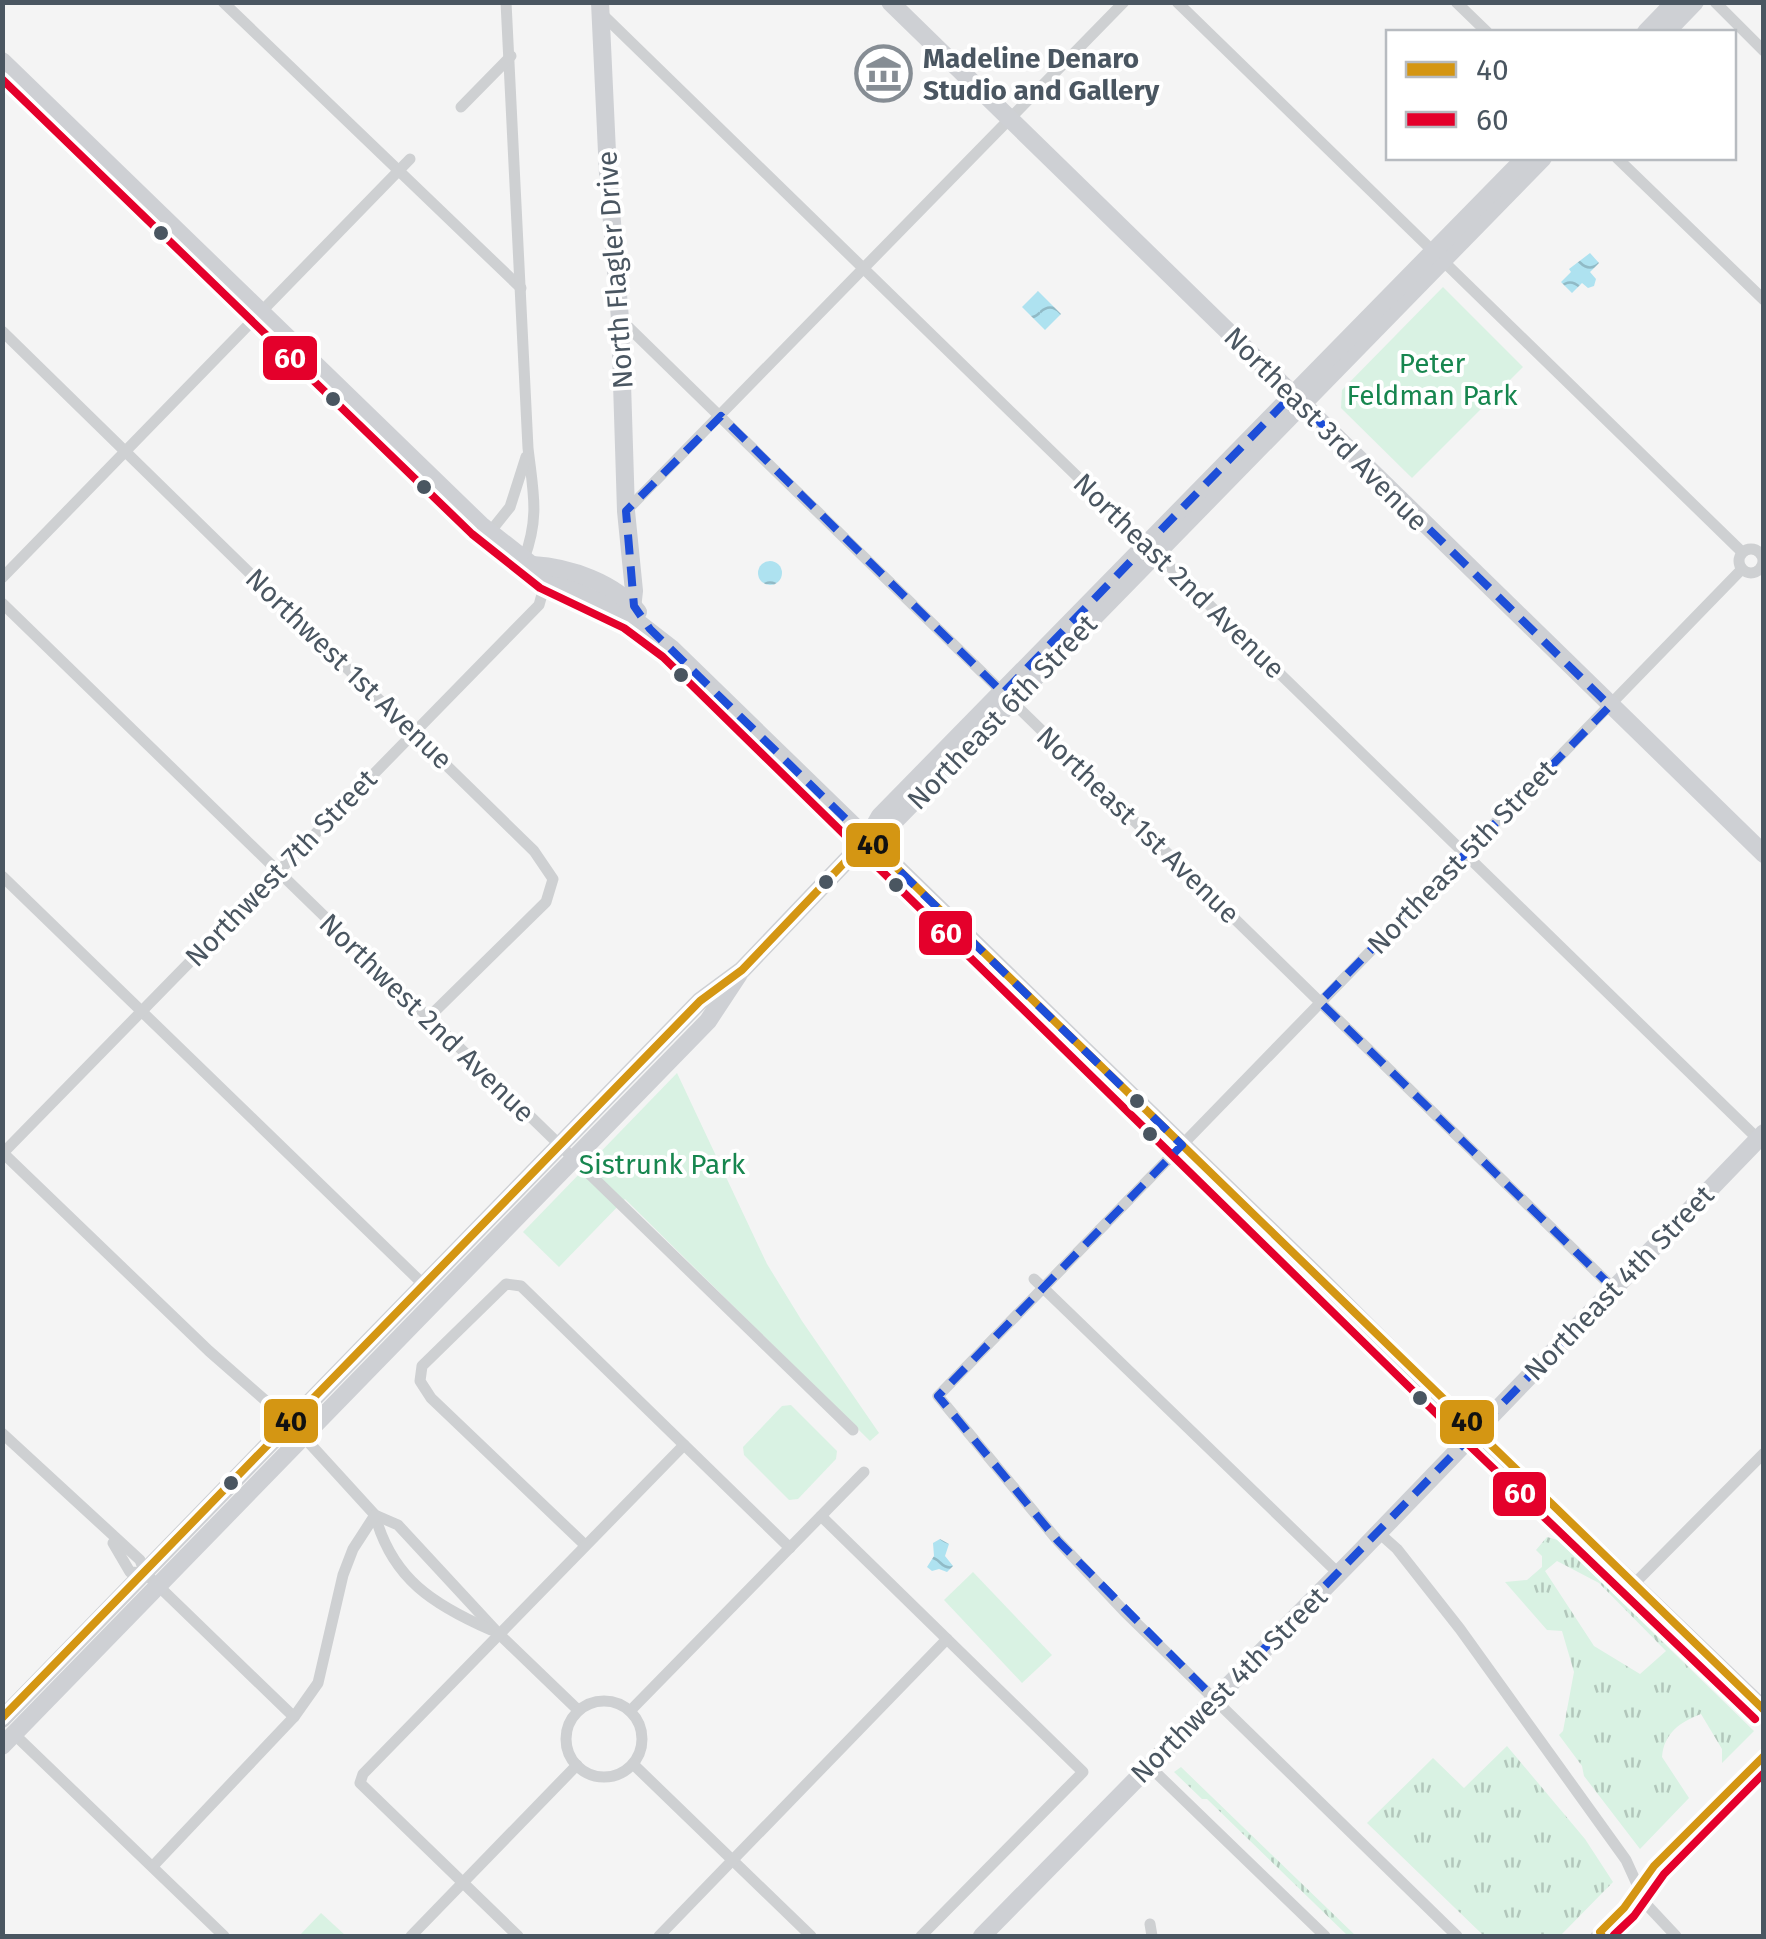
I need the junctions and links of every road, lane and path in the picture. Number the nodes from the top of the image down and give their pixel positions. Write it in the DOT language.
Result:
graph roads {
  1 [pos="223,2"];
  2 [pos="506,2"];
  3 [pos="890,2"];
  4 [pos="1124,2"];
  5 [pos="1177,2"];
  6 [pos="1456,2"];
  7 [pos="1676,2"];
  8 [pos="1695,2"];
  9 [pos="1715,2"];
  10 [pos="600,8"];
  11 [pos="1485,30"];
  12 [pos="1648,30"];
  13 [pos="1668,30"];
  14 [pos="1764,50"];
  15 [pos="511,56"];
  16 [pos="2,61"];
  17 [pos="461,106"];
  18 [pos="1008,120"];
  19 [pos="410,159"];
  20 [pos="1523,160"];
  21 [pos="1542,160"];
  22 [pos="1619,160"];
  23 [pos="398,171"];
  24 [pos="1438,256"];
  25 [pos="863,268"];
  26 [pos="521,288"];
  27 [pos="1764,300"];
  28 [pos="261,312"];
  29 [pos="620,319"];
  30 [pos="2,331"];
  31 [pos="1297,400"];
  32 [pos="720,416"];
  33 [pos="528,448"];
  34 [pos="126,451"];
  35 [pos="626,510"];
  36 [pos="490,532"];
  37 [pos="630,538"];
  38 [pos="1152,550"];
  39 [pos="1762,550"];
  40 [pos="1742,552"];
  41 [pos="535,567"];
  42 [pos="1742,568"];
  43 [pos="1761,571"];
  44 [pos="2,578"];
  45 [pos="612,592"];
  46 [pos="2,603"];
  47 [pos="632,612"];
  48 [pos="1008,698"];
  49 [pos="1610,706"];
  50 [pos="413,731"];
  51 [pos="867,839"];
  52 [pos="1465,853"];
  53 [pos="1764,854"];
  54 [pos="277,872"];
  55 [pos="2,876"];
  56 [pos="1320,1002"];
  57 [pos="142,1011"];
  58 [pos="427,1019"];
  59 [pos="1760,1136"];
  60 [pos="1182,1144"];
  61 [pos="3,1152"];
  62 [pos="566,1153"];
  63 [pos="1039,1283"];
  64 [pos="424,1286"];
  65 [pos="1614,1288"];
  66 [pos="257,1396"];
  67 [pos="297,1429"];
  68 [pos="853,1430"];
  69 [pos="1474,1432"];
  70 [pos="2,1433"];
  71 [pos="277,1438"];
  72 [pos="684,1445"];
  73 [pos="1764,1453"];
  74 [pos="864,1472"];
  75 [pos="375,1516"];
  76 [pos="821,1516"];
  77 [pos="1378,1532"];
  78 [pos="584,1545"];
  79 [pos="790,1548"];
  80 [pos="1338,1574"];
  81 [pos="152,1579"];
  82 [pos="1632,1586"];
  83 [pos="498,1633"];
  84 [pos="947,1640"];
  85 [pos="1215,1699"];
  86 [pos="578,1710"];
  87 [pos="1764,1710"];
  88 [pos="630,1711"];
  89 [pos="294,1718"];
  90 [pos="6,1733"];
  91 [pos="1764,1755"];
  92 [pos="633,1764"];
  93 [pos="577,1765"];
  94 [pos="1149,1766"];
  95 [pos="734,1862"];
  96 [pos="154,1866"];
  97 [pos="463,1882"];
  98 [pos="1638,1887"];
  99 [pos="224,1936"];
  100 [pos="411,1936"];
  101 [pos="518,1936"];
  102 [pos="659,1936"];
  103 [pos="811,1936"];
  104 [pos="922,1936"];
  105 [pos="982,1936"];
  106 [pos="1325,1936"];
  107 [pos="1457,1936"];
  108 [pos="1596,1936"];
  109 [pos="1676,1936"];
  1 -- 23 [label="street"];
  2 -- 15 [label="street"];
  3 -- 18 [label="street, Northeast 3rd Avenue"];
  4 -- 18 [label="street"];
  5 -- 24 [label="street"];
  6 -- 11 [label="street"];
  7 -- 12 [label="street"];
  8 -- 13 [label="street"];
  9 -- 14 [label="street"];
  10 -- 25 [label="street, Northeast 2nd Avenue"];
  10 -- 29 [label="street, North Flagler Drive"];
  15 -- 17 [label="street"];
  15 -- 26 [label="street"];
  16 -- 28 [label="street"];
  18 -- 25 [label="street"];
  18 -- 31 [label="street, Northeast 3rd Avenue"];
  19 -- 23 [label="street"];
  20 -- 24 [label="street, Northeast 6th Street"];
  21 -- 24 [label="street, Northeast 6th Street"];
  22 -- 27 [label="street"];
  23 -- 26 [label="street"];
  23 -- 28 [label="street"];
  24 -- 31 [label="street, Northeast 6th Street"];
  24 -- 40 [label="street"];
  25 -- 32 [label="street"];
  25 -- 38 [label="street, Northeast 2nd Avenue"];
  26 -- 33 [label="street"];
  28 -- 34 [label="street"];
  28 -- 36 [label="street"];
  29 -- 32 [label="street, Northeast 1st Avenue"];
  29 -- 35 [label="street, North Flagler Drive"];
  30 -- 34 [label="street, Northwest 1st Avenue"];
  31 -- 38 [label="street, Northeast 6th Street"];
  31 -- 49 [label="street, Northeast 3rd Avenue"];
  32 -- 35 [label="street"];
  32 -- 48 [label="street, Northeast 1st Avenue"];
  33 -- 36 [label="street"];
  33 -- 41 [label="street, Northwest 7th Street"];
  34 -- 44 [label="street"];
  34 -- 50 [label="street, Northwest 1st Avenue"];
  35 -- 37 [label="street, North Flagler Drive"];
  36 -- 41 [label="street"];
  37 -- 45 [label="street, North Flagler Drive"];
  37 -- 47 [label="street, North Flagler Drive"];
  38 -- 48 [label="street, Northeast 6th Street"];
  38 -- 52 [label="street, Northeast 2nd Avenue"];
  39 -- 40 [label="street"];
  39 -- 43 [label="street"];
  40 -- 42 [label="street"];
  41 -- 45 [label="street"];
  41 -- 47 [label="street"];
  41 -- 50 [label="street, Northwest 7th Street"];
  42 -- 43 [label="street"];
  42 -- 49 [label="street, Northeast 5th Street"];
  45 -- 47 [label="street"];
  46 -- 54 [label="street, Northwest 2nd Avenue"];
  47 -- 51 [label="street"];
  48 -- 51 [label="street, Northeast 6th Street"];
  48 -- 56 [label="street, Northeast 1st Avenue"];
  49 -- 52 [label="street, Northeast 5th Street"];
  49 -- 53 [label="street, Northeast 3rd Avenue"];
  50 -- 54 [label="street, Northwest 7th Street"];
  50 -- 58 [label="street, Northwest 1st Avenue"];
  51 -- 60 [label="street"];
  51 -- 62 [label="street, Northeast 6th Street"];
  52 -- 56 [label="street, Northeast 5th Street"];
  52 -- 59 [label="street, Northeast 2nd Avenue"];
  54 -- 57 [label="street, Northwest 7th Street"];
  54 -- 58 [label="street, Northwest 2nd Avenue"];
  55 -- 57 [label="street"];
  56 -- 60 [label="street, Northeast 5th Street"];
  56 -- 65 [label="street, Northeast 1st Avenue"];
  57 -- 61 [label="street, Northwest 7th Street"];
  57 -- 64 [label="street"];
  58 -- 62 [label="street, Northwest 2nd Avenue"];
  59 -- 65 [label="street, Northeast 4th Street"];
  60 -- 63 [label="street, Northeast 5th Street"];
  60 -- 69 [label="street"];
  61 -- 66 [label="street"];
  62 -- 64 [label="street"];
  62 -- 67 [label="street"];
  62 -- 68 [label="street, Northwest 2nd Avenue"];
  63 -- 80 [label="street"];
  63 -- 85 [label="street, Northeast 5th Street"];
  64 -- 67 [label="street"];
  65 -- 69 [label="street, Northeast 4th Street"];
  66 -- 67 [label="street"];
  66 -- 71 [label="street"];
  67 -- 71 [label="street"];
  67 -- 75 [label="street"];
  67 -- 81 [label="street"];
  69 -- 77 [label="street, Northwest 4th Street"];
  69 -- 82 [label="street"];
  70 -- 81 [label="street"];
  71 -- 81 [label="street"];
  72 -- 78 [label="street"];
  72 -- 78 [label="street"];
  72 -- 79 [label="street"];
  73 -- 82 [label="street"];
  74 -- 76 [label="street"];
  75 -- 83 [label="street"];
  75 -- 83 [label="street"];
  75 -- 89 [label="street"];
  76 -- 79 [label="street"];
  76 -- 84 [label="street"];
  77 -- 80 [label="street, Northwest 4th Street"];
  77 -- 98 [label="street"];
  78 -- 83 [label="street"];
  79 -- 88 [label="street"];
  80 -- 85 [label="street, Northwest 4th Street"];
  81 -- 89 [label="street"];
  81 -- 90 [label="street"];
  82 -- 87 [label="street"];
  83 -- 86 [label="street"];
  83 -- 97 [label="street"];
  84 -- 95 [label="street"];
  84 -- 104 [label="street"];
  85 -- 94 [label="street, Northwest 4th Street"];
  85 -- 107 [label="street"];
  86 -- 88 [label="street"];
  86 -- 93 [label="street"];
  88 -- 92 [label="street"];
  89 -- 96 [label="street"];
  90 -- 96 [label="street"];
  91 -- 98 [label="street"];
  92 -- 93 [label="street"];
  92 -- 95 [label="street"];
  93 -- 97 [label="street"];
  94 -- 105 [label="street, Northwest 4th Street"];
  94 -- 106 [label="street"];
  95 -- 102 [label="street"];
  95 -- 103 [label="street"];
  96 -- 99 [label="street"];
  97 -- 100 [label="street"];
  97 -- 101 [label="street"];
  98 -- 108 [label="street"];
  98 -- 109 [label="street"];
}
